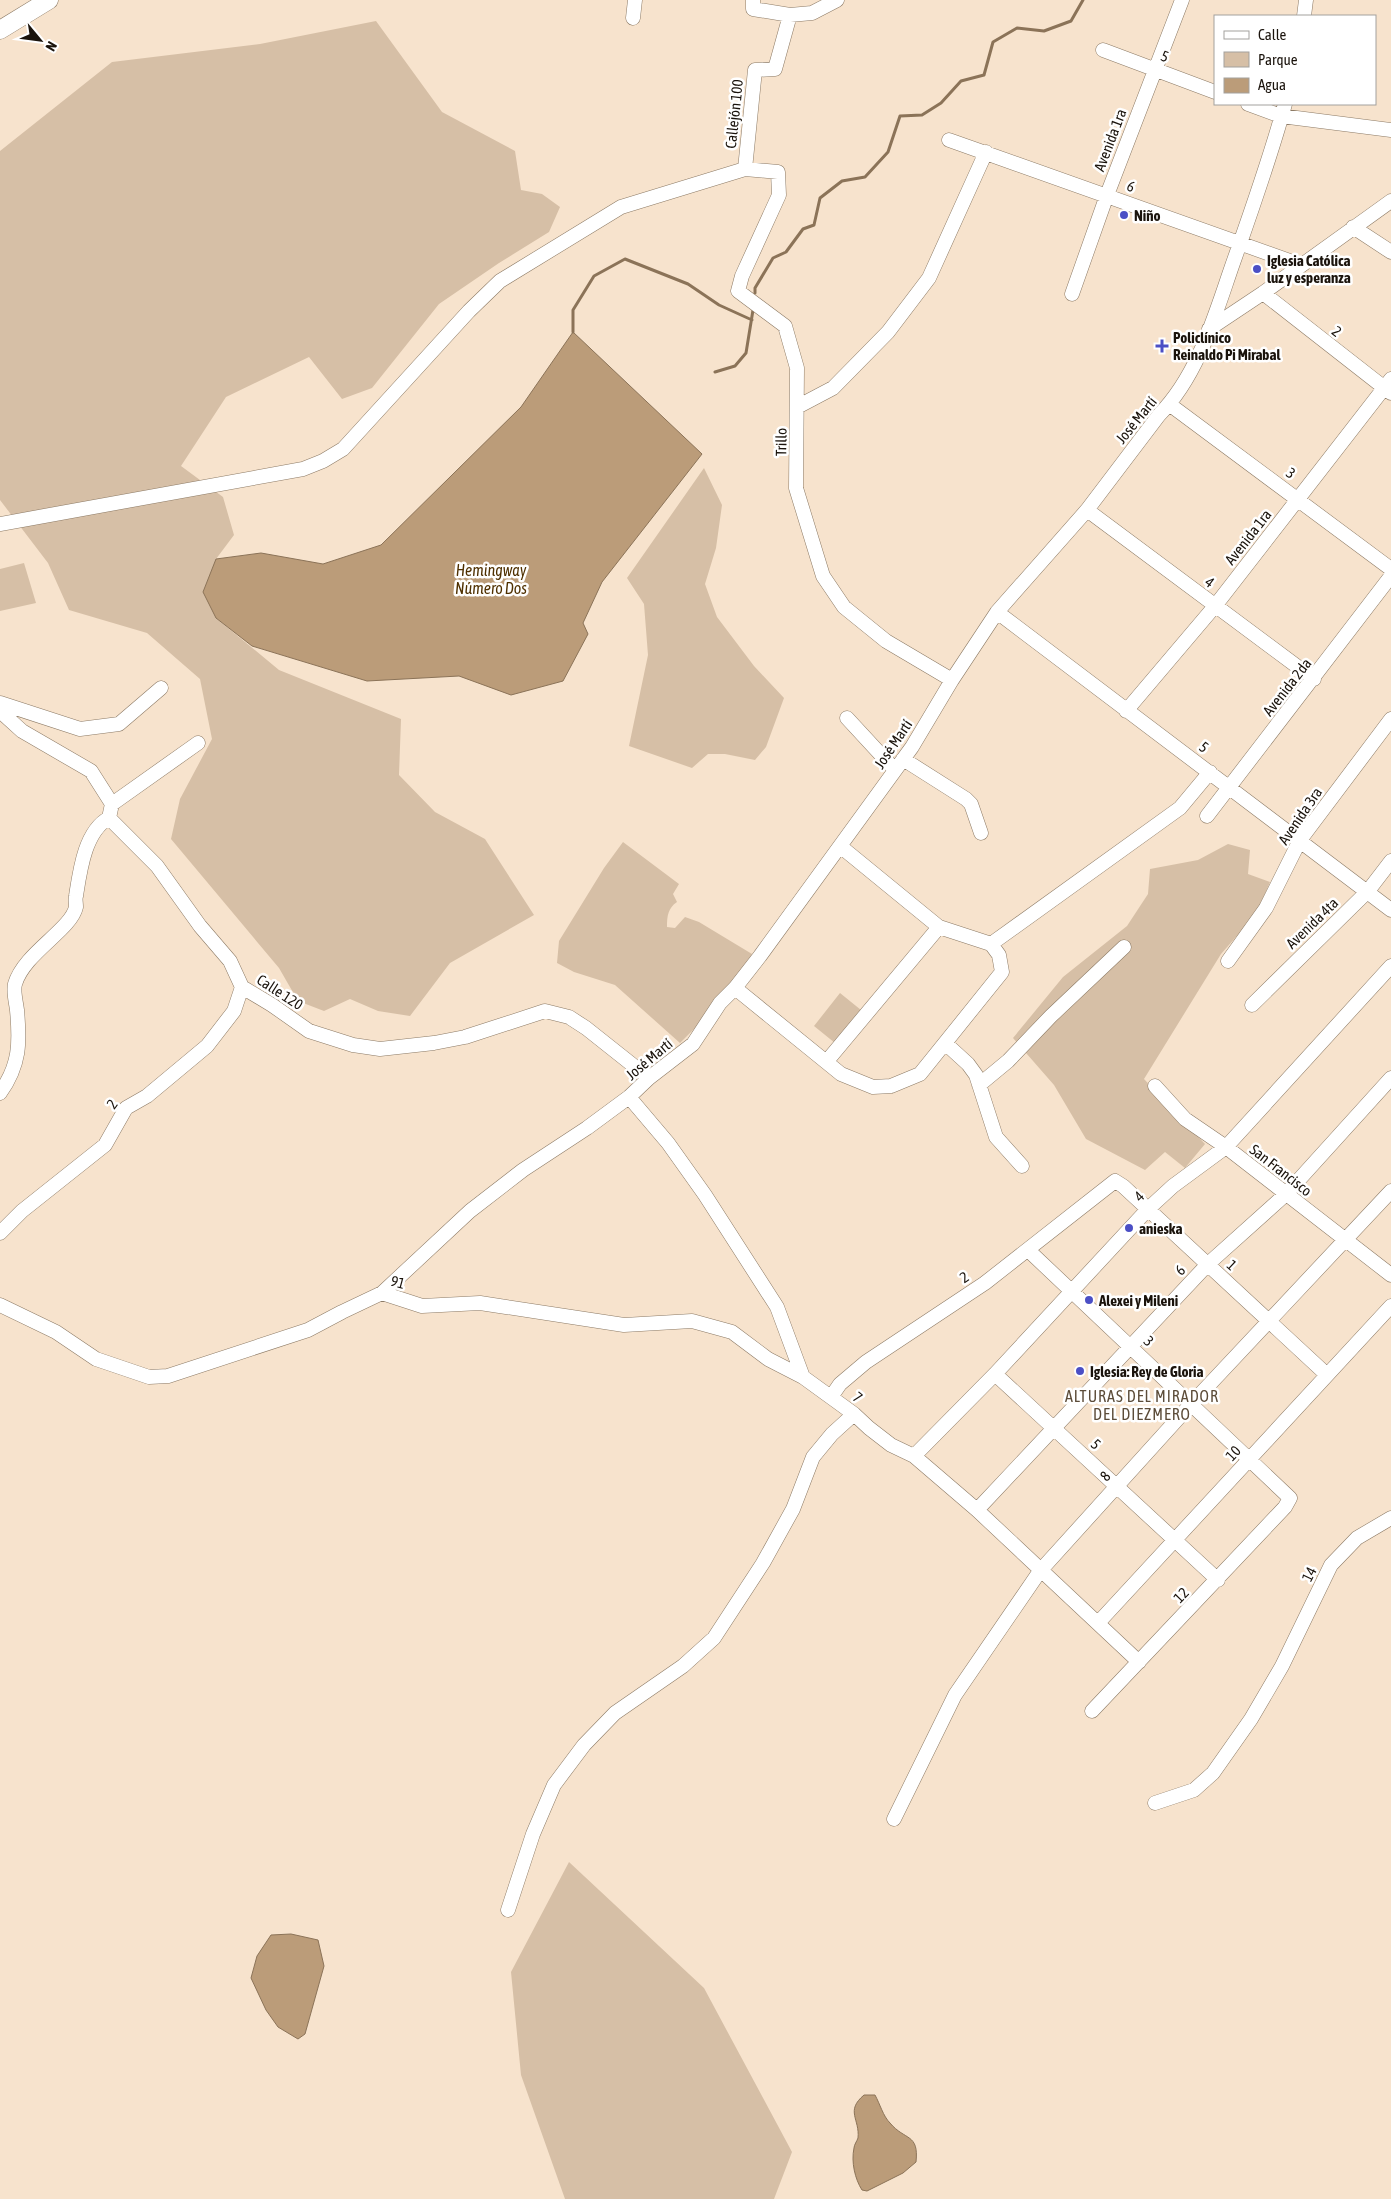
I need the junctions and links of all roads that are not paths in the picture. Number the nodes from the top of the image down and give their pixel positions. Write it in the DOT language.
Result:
graph roads {
  1 [pos="49,0"];
  2 [pos="635,0"];
  3 [pos="753,0"];
  4 [pos="837,0"];
  5 [pos="1182,0"];
  6 [pos="1306,0"];
  7 [pos="790,15"];
  8 [pos="1304,15"];
  9 [pos="633,18"];
  10 [pos="0,30"];
  11 [pos="1103,50"];
  12 [pos="1155,70"];
  13 [pos="1214,92"];
  14 [pos="1254,105"];
  15 [pos="1283,110"];
  16 [pos="1391,130"];
  17 [pos="949,140"];
  18 [pos="986,152"];
  19 [pos="745,169"];
  20 [pos="1107,195"];
  21 [pos="1391,202"];
  22 [pos="1353,227"];
  23 [pos="1240,243"];
  24 [pos="1391,252"];
  25 [pos="1301,265"];
  26 [pos="1263,293"];
  27 [pos="1072,294"];
  28 [pos="1210,329"];
  29 [pos="1389,387"];
  30 [pos="1169,404"];
  31 [pos="798,407"];
  32 [pos="1298,498"];
  33 [pos="1086,510"];
  34 [pos="0,524"];
  35 [pos="1391,569"];
  36 [pos="1391,576"];
  37 [pos="1215,606"];
  38 [pos="997,612"];
  39 [pos="1314,679"];
  40 [pos="952,680"];
  41 [pos="161,688"];
  42 [pos="0,703"];
  43 [pos="0,711"];
  44 [pos="1126,711"];
  45 [pos="847,718"];
  46 [pos="1391,719"];
  47 [pos="198,743"];
  48 [pos="899,765"];
  49 [pos="1210,772"];
  50 [pos="1230,787"];
  51 [pos="111,811"];
  52 [pos="1207,816"];
  53 [pos="981,833"];
  54 [pos="1300,840"];
  55 [pos="840,846"];
  56 [pos="1391,861"];
  57 [pos="1368,891"];
  58 [pos="1391,910"];
  59 [pos="939,927"];
  60 [pos="991,944"];
  61 [pos="1124,947"];
  62 [pos="1228,961"];
  63 [pos="1391,966"];
  64 [pos="242,987"];
  65 [pos="735,988"];
  66 [pos="1252,1005"];
  67 [pos="945,1044"];
  68 [pos="827,1061"];
  69 [pos="649,1078"];
  70 [pos="1391,1078"];
  71 [pos="979,1085"];
  72 [pos="1155,1086"];
  73 [pos="0,1093"];
  74 [pos="630,1098"];
  75 [pos="1226,1147"];
  76 [pos="1022,1166"];
  77 [pos="1115,1181"];
  78 [pos="1391,1191"];
  79 [pos="1286,1194"];
  80 [pos="1148,1210"];
  81 [pos="0,1233"];
  82 [pos="1345,1241"];
  83 [pos="1028,1250"];
  84 [pos="1208,1264"];
  85 [pos="1391,1275"];
  86 [pos="1073,1291"];
  87 [pos="382,1293"];
  88 [pos="0,1305"];
  89 [pos="1391,1306"];
  90 [pos="1269,1322"];
  91 [pos="1131,1346"];
  92 [pos="995,1374"];
  93 [pos="1326,1374"];
  94 [pos="803,1377"];
  95 [pos="831,1397"];
  96 [pos="1192,1403"];
  97 [pos="854,1414"];
  98 [pos="1054,1428"];
  99 [pos="914,1456"];
  100 [pos="1250,1458"];
  101 [pos="1117,1486"];
  102 [pos="1290,1498"];
  103 [pos="977,1510"];
  104 [pos="1391,1518"];
  105 [pos="1174,1540"];
  106 [pos="1040,1571"];
  107 [pos="1218,1580"];
  108 [pos="1098,1623"];
  109 [pos="1139,1662"];
  110 [pos="1092,1712"];
  111 [pos="1155,1803"];
  112 [pos="894,1819"];
  113 [pos="508,1910"];
  1 -- 10 [label="main road"];
  2 -- 9 [label="street"];
  3 -- 7 [label="street"];
  4 -- 7 [label="street"];
  5 -- 12 [label="street, Avenida 1ra"];
  6 -- 8 [label="street"];
  7 -- 19 [label="street, Callejón 100"];
  11 -- 12 [label="street, 5"];
  12 -- 13 [label="street, 5"];
  12 -- 20 [label="street, Avenida 1ra"];
  14 -- 15 [label="street"];
  15 -- 16 [label="street"];
  15 -- 23 [label="street, José Martí"];
  17 -- 18 [label="street, 6"];
  18 -- 20 [label="street, 6"];
  18 -- 31 [label="street"];
  19 -- 31 [label="street, Trillo"];
  19 -- 34 [label="street"];
  20 -- 23 [label="street, 6"];
  20 -- 27 [label="street, Avenida 1ra"];
  21 -- 22 [label="street"];
  22 -- 24 [label="street"];
  22 -- 25 [label="street"];
  23 -- 25 [label="street, 6"];
  23 -- 28 [label="street, José Martí"];
  25 -- 26 [label="street"];
  26 -- 28 [label="street"];
  26 -- 29 [label="street, 2"];
  28 -- 30 [label="street, José Martí"];
  29 -- 32 [label="street, Avenida 1ra"];
  30 -- 32 [label="street, 3"];
  30 -- 33 [label="street, José Martí"];
  31 -- 40 [label="street, Trillo"];
  32 -- 35 [label="street, 3"];
  32 -- 37 [label="street, Avenida 1ra"];
  33 -- 37 [label="street, 4"];
  33 -- 38 [label="street, José Martí"];
  36 -- 39 [label="street, Avenida 2da"];
  37 -- 39 [label="street, 4"];
  37 -- 44 [label="street, Avenida 1ra"];
  38 -- 40 [label="street, José Martí"];
  38 -- 44 [label="street, 5"];
  39 -- 50 [label="street, Avenida 2da"];
  40 -- 48 [label="street, José Martí"];
  41 -- 42 [label="street"];
  43 -- 51 [label="street, Calle 120"];
  44 -- 49 [label="street, 5"];
  45 -- 48 [label="street"];
  46 -- 54 [label="street, Avenida 3ra"];
  47 -- 51 [label="street"];
  48 -- 53 [label="street"];
  48 -- 55 [label="street, José Martí"];
  49 -- 50 [label="street, 5"];
  49 -- 60 [label="street"];
  50 -- 52 [label="street, Avenida 2da"];
  50 -- 54 [label="street, 5"];
  51 -- 64 [label="street, Calle 120"];
  51 -- 73 [label="street"];
  54 -- 57 [label="street, 5"];
  54 -- 62 [label="street, Avenida 3ra"];
  55 -- 59 [label="street"];
  55 -- 65 [label="street, José Martí"];
  56 -- 57 [label="street, Avenida 4ta"];
  57 -- 58 [label="street, 5"];
  57 -- 66 [label="street, Avenida 4ta"];
  59 -- 60 [label="street"];
  59 -- 68 [label="street"];
  60 -- 67 [label="street"];
  61 -- 71 [label="street"];
  63 -- 75 [label="street, 4"];
  64 -- 69 [label="street, Calle 120"];
  64 -- 81 [label="street, 2"];
  65 -- 68 [label="street"];
  65 -- 69 [label="street, José Martí"];
  67 -- 68 [label="street"];
  67 -- 71 [label="street"];
  69 -- 74 [label="street, José Martí"];
  70 -- 79 [label="street, 6"];
  71 -- 76 [label="street"];
  72 -- 75 [label="street, San Francisco"];
  74 -- 87 [label="street, José Martí"];
  74 -- 94 [label="street"];
  75 -- 79 [label="street, San Francisco"];
  75 -- 80 [label="street, 4"];
  77 -- 80 [label="street, 1"];
  77 -- 83 [label="street, 2"];
  78 -- 82 [label="street, 8"];
  79 -- 82 [label="street, San Francisco"];
  79 -- 84 [label="street, 6"];
  80 -- 84 [label="street, 1"];
  80 -- 86 [label="street, 4"];
  82 -- 85 [label="street, San Francisco"];
  82 -- 90 [label="street, 8"];
  83 -- 86 [label="street, 3"];
  83 -- 95 [label="street, 2"];
  84 -- 90 [label="street, 1"];
  84 -- 91 [label="street, 6"];
  86 -- 91 [label="street, 3"];
  86 -- 92 [label="street, 4"];
  87 -- 88 [label="street, 91"];
  87 -- 94 [label="street, 91"];
  89 -- 93 [label="street, 10"];
  90 -- 93 [label="street, 1"];
  90 -- 96 [label="street, 8"];
  91 -- 96 [label="street, 3"];
  91 -- 98 [label="street, 6"];
  92 -- 98 [label="street, 5"];
  92 -- 99 [label="street, 4"];
  93 -- 100 [label="street, 10"];
  94 -- 95 [label="street, 7"];
  95 -- 97 [label="street, 7"];
  96 -- 100 [label="street, 3"];
  96 -- 101 [label="street, 8"];
  97 -- 99 [label="street, 7"];
  97 -- 113 [label="street"];
  98 -- 101 [label="street, 5"];
  98 -- 103 [label="street, 6"];
  99 -- 103 [label="street, 7"];
  100 -- 102 [label="street, 3"];
  100 -- 105 [label="street, 10"];
  101 -- 105 [label="street, 5"];
  101 -- 106 [label="street, 8"];
  102 -- 107 [label="street, 12"];
  103 -- 106 [label="street, 7"];
  104 -- 111 [label="street, 14"];
  105 -- 107 [label="street, 5"];
  105 -- 108 [label="street, 10"];
  106 -- 108 [label="street, 7"];
  106 -- 112 [label="street, 8"];
  107 -- 109 [label="street, 12"];
  108 -- 109 [label="street, 7"];
  109 -- 110 [label="street, 12"];
}
